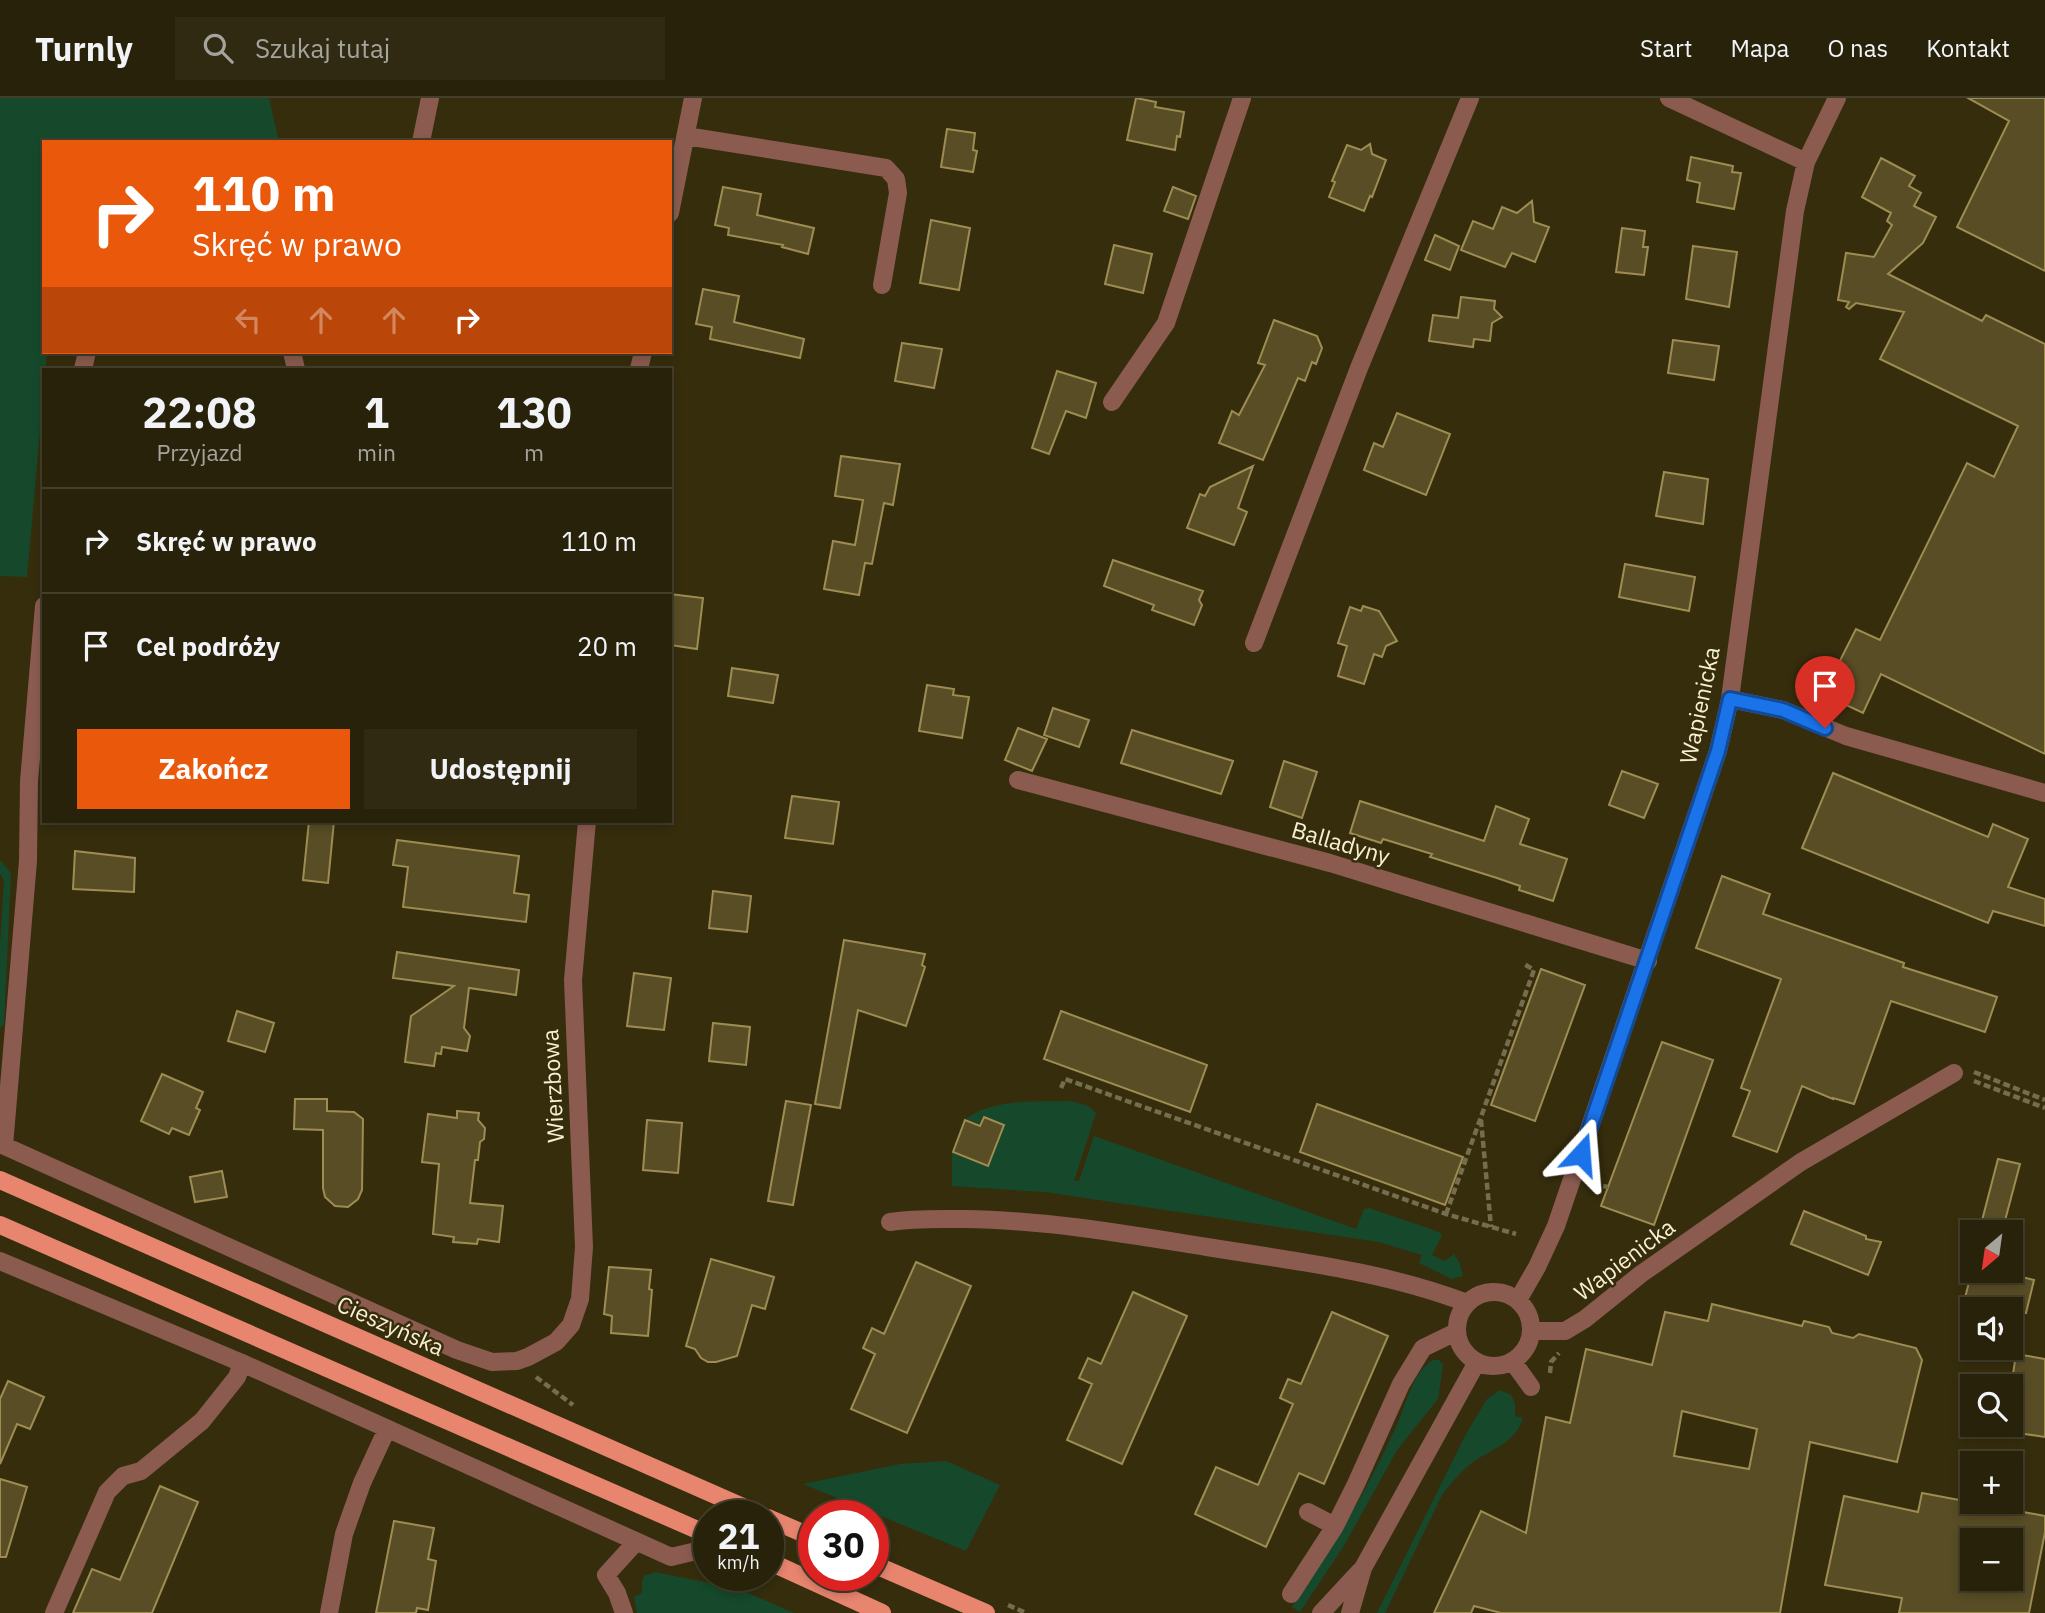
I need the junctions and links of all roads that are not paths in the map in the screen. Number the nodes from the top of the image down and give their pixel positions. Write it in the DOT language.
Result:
graph roads {
  1 [pos="430,98"];
  2 [pos="693,98"];
  3 [pos="1242,98"];
  4 [pos="1470,98"];
  5 [pos="1669,98"];
  6 [pos="1837,98"];
  7 [pos="686,136"];
  8 [pos="421,140"];
  9 [pos="1806,162"];
  10 [pos="672,203"];
  11 [pos="882,285"];
  12 [pos="1112,402"];
  13 [pos="1254,643"];
  14 [pos="42,650"];
  15 [pos="1730,699"];
  16 [pos="1018,780"];
  17 [pos="36,781"];
  18 [pos="2045,793"];
  19 [pos="587,823"];
  20 [pos="1647,961"];
  21 [pos="1954,1073"];
  22 [pos="2,1145"];
  23 [pos="0,1180"];
  24 [pos="890,1223"];
  25 [pos="0,1226"];
  26 [pos="0,1261"];
  27 [pos="1518,1300"];
  28 [pos="1467,1303"];
  29 [pos="1531,1331"];
  30 [pos="1456,1332"];
  31 [pos="1476,1362"];
  32 [pos="1513,1362"];
  33 [pos="242,1363"];
  34 [pos="1531,1387"];
  35 [pos="387,1429"];
  36 [pos="727,1500"];
  37 [pos="1308,1512"];
  38 [pos="1335,1526"];
  39 [pos="693,1528"];
  40 [pos="636,1542"];
  41 [pos="693,1552"];
  42 [pos="1363,1568"];
  43 [pos="784,1569"];
  44 [pos="889,1571"];
  45 [pos="1291,1594"];
  46 [pos="54,1613"];
  47 [pos="329,1613"];
  48 [pos="624,1613"];
  49 [pos="882,1613"];
  50 [pos="986,1613"];
  51 [pos="1321,1613"];
  52 [pos="1350,1613"];
  1 -- 8 [label="street"];
  2 -- 7 [label="street"];
  3 -- 12 [label="street"];
  4 -- 13 [label="street"];
  5 -- 9 [label="street"];
  6 -- 9 [label="street, Wapienicka"];
  7 -- 10 [label="street"];
  7 -- 11 [label="street"];
  9 -- 15 [label="street, Wapienicka"];
  14 -- 17 [label="street"];
  15 -- 18 [label="street"];
  15 -- 20 [label="street, Wapienicka"];
  16 -- 20 [label="street, Balladyny"];
  17 -- 22 [label="street"];
  19 -- 22 [label="street, Wierzbowa"];
  20 -- 27 [label="street, Wapienicka"];
  21 -- 29 [label="street, Wapienicka"];
  23 -- 36 [label="main road, Cieszyńska"];
  24 -- 28 [label="street"];
  25 -- 39 [label="main road"];
  26 -- 33 [label="street"];
  27 -- 28 [label="street"];
  27 -- 29 [label="street"];
  28 -- 30 [label="street"];
  29 -- 32 [label="street"];
  30 -- 31 [label="street"];
  30 -- 38 [label="street"];
  31 -- 32 [label="street"];
  31 -- 42 [label="street"];
  32 -- 34 [label="street"];
  33 -- 35 [label="street"];
  33 -- 46 [label="street"];
  35 -- 40 [label="street"];
  35 -- 47 [label="street"];
  37 -- 38 [label="street"];
  38 -- 45 [label="street"];
  40 -- 41 [label="street"];
  40 -- 48 [label="street"];
  42 -- 51 [label="street"];
  42 -- 52 [label="street"];
  43 -- 49 [label="main road"];
  44 -- 50 [label="main road"];
}
